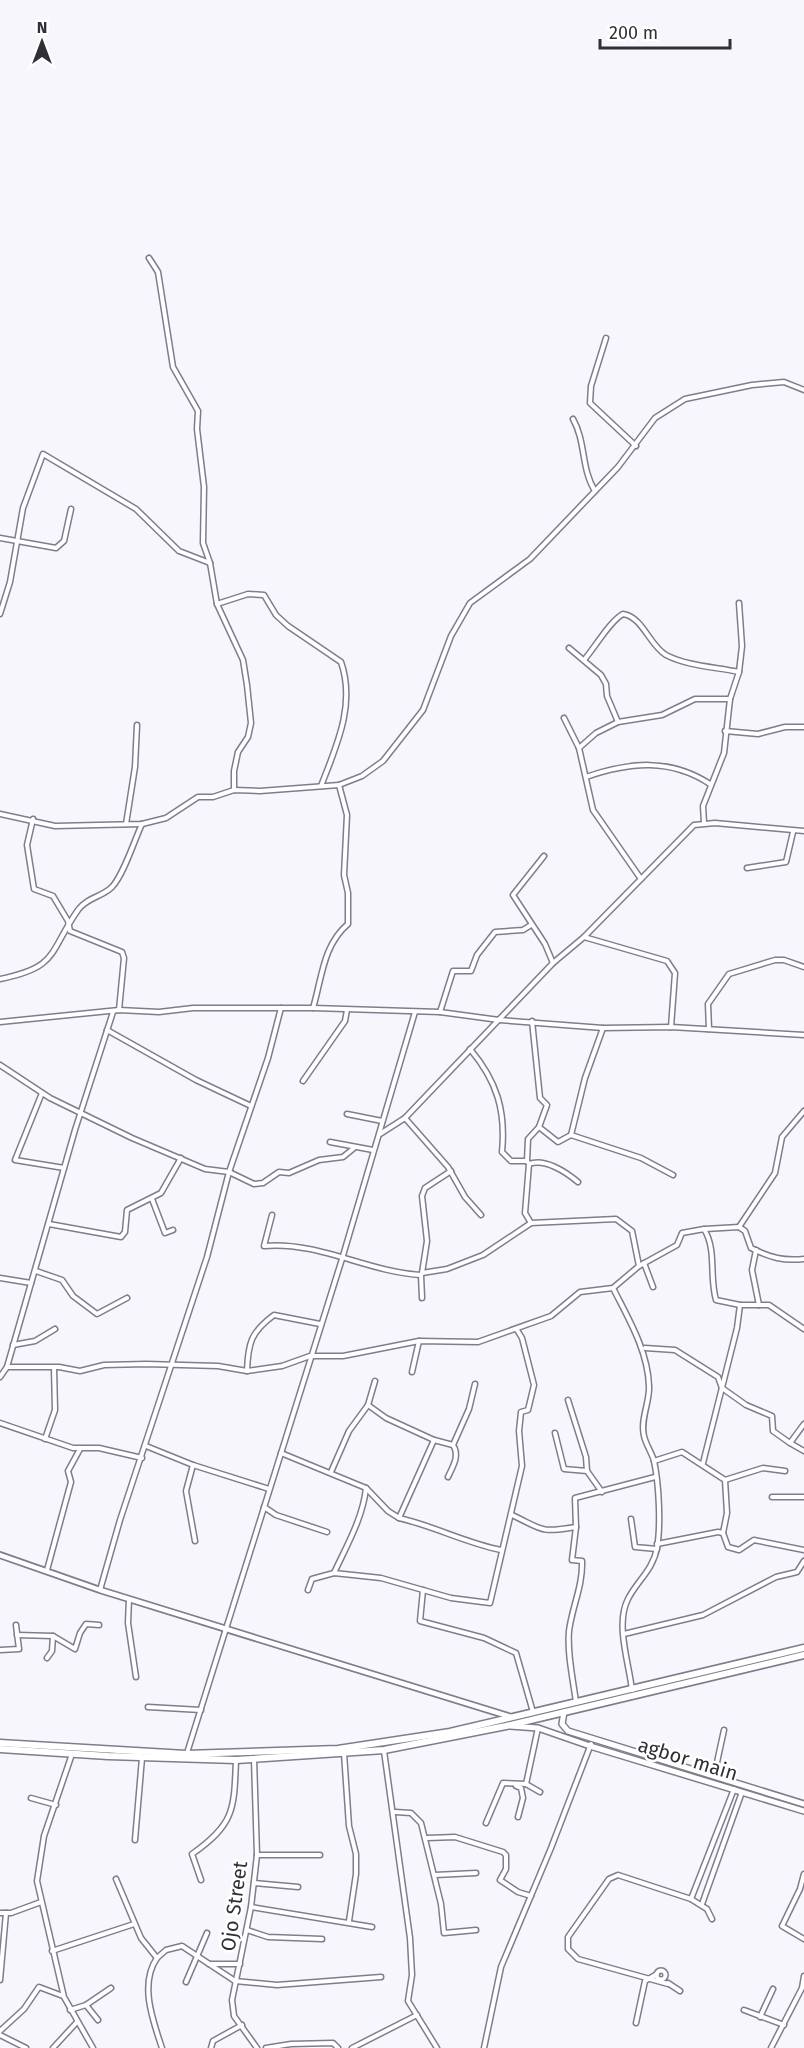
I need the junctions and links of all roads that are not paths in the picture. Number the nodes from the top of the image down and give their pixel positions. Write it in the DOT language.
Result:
graph roads {
  1 [pos="148,258"];
  2 [pos="606,338"];
  3 [pos="804,390"];
  4 [pos="573,419"];
  5 [pos="636,446"];
  6 [pos="595,491"];
  7 [pos="71,509"];
  8 [pos="0,538"];
  9 [pos="16,539"];
  10 [pos="210,563"];
  11 [pos="740,603"];
  12 [pos="217,604"];
  13 [pos="0,614"];
  14 [pos="569,648"];
  15 [pos="584,660"];
  16 [pos="740,672"];
  17 [pos="730,699"];
  18 [pos="564,718"];
  19 [pos="618,722"];
  20 [pos="137,725"];
  21 [pos="804,727"];
  22 [pos="725,731"];
  23 [pos="579,748"];
  24 [pos="586,777"];
  25 [pos="710,784"];
  26 [pos="339,785"];
  27 [pos="321,786"];
  28 [pos="234,790"];
  29 [pos="0,814"];
  30 [pos="33,819"];
  31 [pos="704,823"];
  32 [pos="126,824"];
  33 [pos="142,824"];
  34 [pos="804,831"];
  35 [pos="793,832"];
  36 [pos="544,856"];
  37 [pos="747,868"];
  38 [pos="641,879"];
  39 [pos="68,921"];
  40 [pos="531,925"];
  41 [pos="584,937"];
  42 [pos="553,963"];
  43 [pos="804,967"];
  44 [pos="0,979"];
  45 [pos="281,1008"];
  46 [pos="312,1008"];
  47 [pos="119,1010"];
  48 [pos="347,1010"];
  49 [pos="113,1012"];
  50 [pos="415,1012"];
  51 [pos="440,1012"];
  52 [pos="499,1020"];
  53 [pos="532,1021"];
  54 [pos="0,1022"];
  55 [pos="671,1027"];
  56 [pos="603,1028"];
  57 [pos="709,1029"];
  58 [pos="107,1030"];
  59 [pos="804,1035"];
  60 [pos="470,1049"];
  61 [pos="0,1065"];
  62 [pos="303,1081"];
  63 [pos="42,1093"];
  64 [pos="251,1106"];
  65 [pos="804,1111"];
  66 [pos="81,1112"];
  67 [pos="347,1114"];
  68 [pos="405,1118"];
  69 [pos="382,1121"];
  70 [pos="539,1127"];
  71 [pos="379,1134"];
  72 [pos="571,1135"];
  73 [pos="330,1142"];
  74 [pos="354,1148"];
  75 [pos="373,1150"];
  76 [pos="181,1158"];
  77 [pos="528,1162"];
  78 [pos="64,1168"];
  79 [pos="451,1171"];
  80 [pos="229,1172"];
  81 [pos="673,1175"];
  82 [pos="578,1182"];
  83 [pos="152,1199"];
  84 [pos="272,1215"];
  85 [pos="481,1215"];
  86 [pos="531,1223"];
  87 [pos="48,1224"];
  88 [pos="739,1227"];
  89 [pos="704,1229"];
  90 [pos="173,1230"];
  91 [pos="756,1250"];
  92 [pos="342,1259"];
  93 [pos="804,1259"];
  94 [pos="644,1263"];
  95 [pos="639,1266"];
  96 [pos="36,1271"];
  97 [pos="422,1274"];
  98 [pos="0,1278"];
  99 [pos="31,1283"];
  100 [pos="653,1287"];
  101 [pos="613,1288"];
  102 [pos="127,1298"];
  103 [pos="422,1298"];
  104 [pos="740,1305"];
  105 [pos="759,1305"];
  106 [pos="320,1324"];
  107 [pos="55,1329"];
  108 [pos="804,1329"];
  109 [pos="517,1330"];
  110 [pos="420,1341"];
  111 [pos="12,1345"];
  112 [pos="645,1348"];
  113 [pos="310,1356"];
  114 [pos="172,1365"];
  115 [pos="7,1367"];
  116 [pos="54,1368"];
  117 [pos="247,1371"];
  118 [pos="412,1372"];
  119 [pos="0,1375"];
  120 [pos="375,1381"];
  121 [pos="475,1384"];
  122 [pos="722,1388"];
  123 [pos="568,1400"];
  124 [pos="368,1405"];
  125 [pos="0,1423"];
  126 [pos="804,1424"];
  127 [pos="555,1433"];
  128 [pos="45,1439"];
  129 [pos="434,1440"];
  130 [pos="790,1443"];
  131 [pos="453,1444"];
  132 [pos="146,1446"];
  133 [pos="81,1448"];
  134 [pos="804,1451"];
  135 [pos="281,1453"];
  136 [pos="142,1458"];
  137 [pos="654,1461"];
  138 [pos="703,1463"];
  139 [pos="193,1465"];
  140 [pos="587,1471"];
  141 [pos="784,1471"];
  142 [pos="331,1473"];
  143 [pos="448,1477"];
  144 [pos="655,1478"];
  145 [pos="725,1480"];
  146 [pos="366,1488"];
  147 [pos="269,1489"];
  148 [pos="603,1492"];
  149 [pos="772,1497"];
  150 [pos="804,1497"];
  151 [pos="374,1498"];
  152 [pos="365,1499"];
  153 [pos="264,1507"];
  154 [pos="512,1515"];
  155 [pos="399,1518"];
  156 [pos="631,1519"];
  157 [pos="576,1527"];
  158 [pos="327,1532"];
  159 [pos="723,1533"];
  160 [pos="195,1541"];
  161 [pos="657,1546"];
  162 [pos="501,1550"];
  163 [pos="804,1550"];
  164 [pos="0,1556"];
  165 [pos="804,1561"];
  166 [pos="47,1570"];
  167 [pos="334,1573"];
  168 [pos="100,1590"];
  169 [pos="308,1590"];
  170 [pos="423,1590"];
  171 [pos="129,1599"];
  172 [pos="16,1625"];
  173 [pos="99,1625"];
  174 [pos="228,1629"];
  175 [pos="624,1634"];
  176 [pos="17,1635"];
  177 [pos="53,1636"];
  178 [pos="804,1648"];
  179 [pos="0,1650"];
  180 [pos="804,1655"];
  181 [pos="47,1658"];
  182 [pos="136,1677"];
  183 [pos="632,1690"];
  184 [pos="576,1702"];
  185 [pos="148,1707"];
  186 [pos="201,1710"];
  187 [pos="564,1712"];
  188 [pos="533,1713"];
  189 [pos="513,1718"];
  190 [pos="506,1726"];
  191 [pos="538,1728"];
  192 [pos="724,1730"];
  193 [pos="593,1739"];
  194 [pos="0,1743"];
  195 [pos="590,1746"];
  196 [pos="0,1749"];
  197 [pos="110,1749"];
  198 [pos="384,1750"];
  199 [pos="344,1753"];
  200 [pos="72,1754"];
  201 [pos="186,1754"];
  202 [pos="108,1756"];
  203 [pos="142,1758"];
  204 [pos="236,1760"];
  205 [pos="254,1760"];
  206 [pos="714,1776"];
  207 [pos="526,1784"];
  208 [pos="513,1785"];
  209 [pos="734,1789"];
  210 [pos="742,1791"];
  211 [pos="540,1792"];
  212 [pos="32,1798"];
  213 [pos="804,1804"];
  214 [pos="56,1805"];
  215 [pos="804,1811"];
  216 [pos="394,1812"];
  217 [pos="518,1816"];
  218 [pos="486,1823"];
  219 [pos="426,1838"];
  220 [pos="135,1840"];
  221 [pos="257,1855"];
  222 [pos="320,1855"];
  223 [pos="476,1873"];
  224 [pos="804,1874"];
  225 [pos="435,1875"];
  226 [pos="116,1879"];
  227 [pos="201,1880"];
  228 [pos="254,1883"];
  229 [pos="298,1887"];
  230 [pos="531,1896"];
  231 [pos="691,1899"];
  232 [pos="40,1902"];
  233 [pos="702,1904"];
  234 [pos="251,1907"];
  235 [pos="0,1913"];
  236 [pos="6,1913"];
  237 [pos="712,1919"];
  238 [pos="349,1921"];
  239 [pos="134,1924"];
  240 [pos="372,1927"];
  241 [pos="247,1930"];
  242 [pos="476,1930"];
  243 [pos="207,1933"];
  244 [pos="322,1939"];
  245 [pos="804,1939"];
  246 [pos="52,1951"];
  247 [pos="198,1956"];
  248 [pos="157,1958"];
  249 [pos="208,1964"];
  250 [pos="240,1965"];
  251 [pos="804,1976"];
  252 [pos="381,1977"];
  253 [pos="647,1978"];
  254 [pos="0,1980"];
  255 [pos="235,1981"];
  256 [pos="186,1982"];
  257 [pos="668,1984"];
  258 [pos="111,1988"];
  259 [pos="773,1989"];
  260 [pos="680,1991"];
  261 [pos="64,1997"];
  262 [pos="86,2005"];
  263 [pos="70,2010"];
  264 [pos="744,2010"];
  265 [pos="417,2015"];
  266 [pos="760,2017"];
  267 [pos="98,2020"];
  268 [pos="77,2022"];
  269 [pos="636,2023"];
  270 [pos="242,2025"];
  271 [pos="784,2025"];
  272 [pos="0,2033"];
  273 [pos="436,2047"];
  274 [pos="26,2048"];
  275 [pos="53,2048"];
  276 [pos="93,2048"];
  277 [pos="162,2048"];
  278 [pos="211,2048"];
  279 [pos="257,2048"];
  280 [pos="266,2048"];
  281 [pos="338,2048"];
  282 [pos="352,2048"];
  283 [pos="484,2048"];
  284 [pos="771,2048"];
  1 -- 10 [label="street"];
  2 -- 5 [label="street"];
  3 -- 5 [label="street"];
  4 -- 6 [label="street"];
  5 -- 6 [label="street"];
  6 -- 26 [label="street"];
  7 -- 9 [label="street"];
  8 -- 9 [label="street"];
  9 -- 10 [label="street"];
  9 -- 13 [label="street"];
  10 -- 12 [label="street"];
  11 -- 16 [label="street"];
  12 -- 27 [label="street"];
  12 -- 28 [label="street"];
  14 -- 15 [label="street"];
  15 -- 16 [label="street"];
  15 -- 19 [label="street"];
  16 -- 17 [label="street"];
  17 -- 19 [label="street"];
  17 -- 22 [label="street"];
  18 -- 23 [label="street"];
  19 -- 23 [label="street"];
  20 -- 32 [label="street"];
  21 -- 22 [label="street"];
  22 -- 25 [label="street"];
  23 -- 24 [label="street"];
  24 -- 25 [label="street"];
  24 -- 38 [label="street"];
  25 -- 31 [label="street"];
  26 -- 27 [label="street"];
  26 -- 46 [label="street"];
  27 -- 28 [label="street"];
  28 -- 33 [label="street"];
  29 -- 30 [label="street"];
  30 -- 32 [label="street"];
  30 -- 39 [label="street"];
  31 -- 35 [label="street"];
  31 -- 38 [label="street"];
  32 -- 33 [label="street"];
  33 -- 39 [label="street"];
  34 -- 35 [label="street"];
  35 -- 37 [label="street"];
  36 -- 40 [label="street"];
  38 -- 41 [label="street"];
  39 -- 44 [label="street"];
  39 -- 47 [label="street"];
  40 -- 42 [label="street"];
  40 -- 51 [label="street"];
  41 -- 42 [label="street"];
  41 -- 55 [label="street"];
  42 -- 52 [label="street"];
  43 -- 57 [label="street"];
  45 -- 46 [label="street"];
  45 -- 47 [label="street"];
  45 -- 64 [label="street"];
  46 -- 48 [label="street"];
  47 -- 49 [label="street"];
  48 -- 50 [label="street"];
  48 -- 62 [label="street"];
  49 -- 54 [label="street"];
  49 -- 58 [label="street"];
  50 -- 51 [label="street"];
  50 -- 69 [label="street"];
  51 -- 52 [label="street"];
  52 -- 53 [label="street"];
  52 -- 60 [label="street"];
  53 -- 56 [label="street"];
  53 -- 70 [label="street"];
  55 -- 56 [label="street"];
  55 -- 57 [label="street"];
  56 -- 72 [label="street"];
  57 -- 59 [label="street"];
  58 -- 64 [label="street"];
  58 -- 66 [label="street"];
  60 -- 68 [label="street"];
  60 -- 77 [label="street"];
  61 -- 63 [label="street"];
  63 -- 66 [label="street"];
  63 -- 78 [label="street"];
  64 -- 80 [label="street"];
  65 -- 88 [label="street"];
  66 -- 76 [label="street"];
  66 -- 78 [label="street"];
  67 -- 69 [label="street"];
  68 -- 71 [label="street"];
  68 -- 79 [label="street"];
  69 -- 71 [label="street"];
  70 -- 72 [label="street"];
  70 -- 77 [label="street"];
  71 -- 75 [label="street"];
  72 -- 81 [label="street"];
  73 -- 74 [label="street"];
  74 -- 75 [label="street"];
  74 -- 80 [label="street"];
  75 -- 92 [label="street"];
  76 -- 80 [label="street"];
  76 -- 83 [label="street"];
  77 -- 82 [label="street"];
  77 -- 86 [label="street"];
  78 -- 87 [label="street"];
  79 -- 85 [label="street"];
  79 -- 97 [label="street"];
  80 -- 114 [label="street"];
  83 -- 87 [label="street"];
  83 -- 90 [label="street"];
  84 -- 92 [label="street"];
  86 -- 95 [label="street"];
  86 -- 97 [label="street"];
  87 -- 96 [label="street"];
  88 -- 89 [label="street"];
  88 -- 91 [label="street"];
  89 -- 94 [label="street"];
  89 -- 104 [label="street"];
  91 -- 93 [label="street"];
  91 -- 105 [label="street"];
  92 -- 97 [label="street"];
  92 -- 106 [label="street"];
  94 -- 95 [label="street"];
  94 -- 100 [label="street"];
  95 -- 101 [label="street"];
  96 -- 99 [label="street"];
  96 -- 102 [label="street"];
  97 -- 103 [label="street"];
  98 -- 99 [label="street"];
  99 -- 111 [label="street"];
  101 -- 109 [label="street"];
  101 -- 137 [label="street"];
  104 -- 105 [label="street"];
  104 -- 122 [label="street"];
  105 -- 108 [label="street"];
  106 -- 113 [label="street"];
  106 -- 117 [label="street"];
  107 -- 111 [label="street"];
  109 -- 110 [label="street"];
  109 -- 154 [label="street"];
  110 -- 113 [label="street"];
  110 -- 118 [label="street"];
  111 -- 115 [label="street"];
  112 -- 122 [label="street"];
  113 -- 117 [label="street"];
  113 -- 135 [label="street"];
  114 -- 116 [label="street"];
  114 -- 117 [label="street"];
  114 -- 132 [label="street"];
  115 -- 116 [label="street"];
  115 -- 119 [label="street"];
  116 -- 128 [label="street"];
  120 -- 124 [label="street"];
  121 -- 131 [label="street"];
  122 -- 130 [label="street"];
  122 -- 138 [label="street"];
  123 -- 140 [label="street"];
  124 -- 129 [label="street"];
  124 -- 142 [label="street"];
  125 -- 128 [label="street"];
  126 -- 130 [label="street"];
  127 -- 140 [label="street"];
  128 -- 133 [label="street"];
  129 -- 131 [label="street"];
  129 -- 155 [label="street"];
  130 -- 134 [label="street"];
  131 -- 143 [label="street"];
  132 -- 136 [label="street"];
  132 -- 139 [label="street"];
  133 -- 136 [label="street"];
  133 -- 166 [label="street"];
  135 -- 142 [label="street"];
  135 -- 147 [label="street"];
  136 -- 168 [label="street"];
  137 -- 138 [label="street"];
  137 -- 144 [label="street"];
  138 -- 145 [label="street"];
  139 -- 147 [label="street"];
  139 -- 160 [label="street"];
  140 -- 148 [label="street"];
  141 -- 145 [label="street"];
  142 -- 146 [label="street"];
  144 -- 148 [label="street"];
  144 -- 161 [label="street"];
  145 -- 159 [label="street"];
  146 -- 151 [label="street"];
  146 -- 152 [label="street"];
  147 -- 153 [label="street"];
  148 -- 157 [label="street"];
  149 -- 150 [label="street"];
  151 -- 152 [label="street"];
  151 -- 155 [label="street"];
  152 -- 167 [label="street"];
  153 -- 158 [label="street"];
  153 -- 174 [label="street"];
  154 -- 157 [label="street"];
  154 -- 162 [label="street"];
  155 -- 162 [label="street"];
  156 -- 161 [label="street"];
  157 -- 184 [label="street"];
  159 -- 161 [label="street"];
  159 -- 163 [label="street"];
  161 -- 175 [label="street"];
  162 -- 170 [label="street"];
  164 -- 166 [label="street"];
  165 -- 175 [label="street"];
  166 -- 168 [label="street"];
  167 -- 169 [label="street"];
  167 -- 170 [label="street"];
  168 -- 171 [label="street"];
  170 -- 188 [label="street"];
  171 -- 174 [label="street"];
  171 -- 182 [label="street"];
  172 -- 176 [label="street"];
  173 -- 177 [label="street"];
  174 -- 186 [label="street"];
  174 -- 189 [label="street"];
  175 -- 183 [label="street"];
  176 -- 177 [label="street"];
  176 -- 179 [label="street"];
  177 -- 181 [label="street"];
  178 -- 183 [label="highway"];
  180 -- 187 [label="highway"];
  183 -- 184 [label="highway"];
  184 -- 188 [label="highway"];
  185 -- 186 [label="street"];
  186 -- 201 [label="street"];
  187 -- 190 [label="highway"];
  187 -- 193 [label="main road, agbor main"];
  188 -- 189 [label="highway"];
  189 -- 201 [label="highway"];
  190 -- 191 [label="main road, agbor main"];
  190 -- 198 [label="highway"];
  191 -- 195 [label="main road, agbor main"];
  191 -- 207 [label="street"];
  192 -- 206 [label="street"];
  193 -- 195 [label="street"];
  193 -- 206 [label="main road, agbor main"];
  194 -- 197 [label="highway"];
  195 -- 209 [label="main road, agbor main"];
  195 -- 230 [label="street"];
  196 -- 200 [label="highway"];
  197 -- 201 [label="highway"];
  197 -- 202 [label="highway"];
  198 -- 199 [label="highway"];
  198 -- 216 [label="street"];
  199 -- 205 [label="highway"];
  199 -- 238 [label="street"];
  200 -- 202 [label="highway"];
  200 -- 214 [label="street"];
  202 -- 203 [label="highway"];
  203 -- 204 [label="highway"];
  203 -- 220 [label="street"];
  204 -- 205 [label="highway"];
  204 -- 227 [label="street"];
  205 -- 221 [label="street, Ojo Street"];
  206 -- 213 [label="main road, agbor main"];
  207 -- 208 [label="street"];
  207 -- 211 [label="street"];
  208 -- 217 [label="street"];
  208 -- 218 [label="street"];
  209 -- 210 [label="main road, agbor main"];
  209 -- 231 [label="street"];
  210 -- 215 [label="main road, agbor main"];
  210 -- 233 [label="street"];
  212 -- 214 [label="street"];
  214 -- 232 [label="street"];
  216 -- 219 [label="street"];
  216 -- 265 [label="street"];
  219 -- 225 [label="street"];
  219 -- 230 [label="street"];
  221 -- 222 [label="street"];
  221 -- 228 [label="street, Ojo Street"];
  223 -- 225 [label="street"];
  224 -- 245 [label="street"];
  225 -- 242 [label="street"];
  226 -- 239 [label="street"];
  228 -- 229 [label="street"];
  228 -- 234 [label="street, Ojo Street"];
  230 -- 283 [label="street"];
  231 -- 233 [label="street"];
  231 -- 253 [label="street"];
  232 -- 236 [label="street"];
  232 -- 246 [label="street"];
  233 -- 237 [label="street"];
  234 -- 238 [label="street"];
  234 -- 241 [label="street, Ojo Street"];
  235 -- 236 [label="street"];
  236 -- 254 [label="street"];
  238 -- 240 [label="street"];
  239 -- 246 [label="street"];
  239 -- 248 [label="street"];
  241 -- 244 [label="street"];
  241 -- 250 [label="street, Ojo Street"];
  243 -- 247 [label="street"];
  246 -- 261 [label="street"];
  247 -- 248 [label="street"];
  247 -- 249 [label="street"];
  247 -- 256 [label="street"];
  248 -- 277 [label="street"];
  249 -- 250 [label="street"];
  249 -- 255 [label="street"];
  250 -- 255 [label="street, Ojo Street"];
  251 -- 271 [label="street"];
  252 -- 255 [label="street"];
  253 -- 257 [label="street"];
  253 -- 257 [label="street"];
  253 -- 269 [label="street"];
  255 -- 270 [label="street, Ojo Street"];
  257 -- 260 [label="street"];
  258 -- 262 [label="street"];
  259 -- 266 [label="street"];
  261 -- 263 [label="street"];
  261 -- 272 [label="street"];
  262 -- 263 [label="street"];
  262 -- 267 [label="street"];
  263 -- 268 [label="street"];
  264 -- 266 [label="street"];
  265 -- 273 [label="street"];
  265 -- 282 [label="street"];
  266 -- 271 [label="street"];
  268 -- 275 [label="street"];
  268 -- 276 [label="street"];
  270 -- 278 [label="street"];
  270 -- 279 [label="street, Ojo Street"];
  271 -- 284 [label="street"];
  272 -- 274 [label="street"];
  280 -- 281 [label="street"];
}
